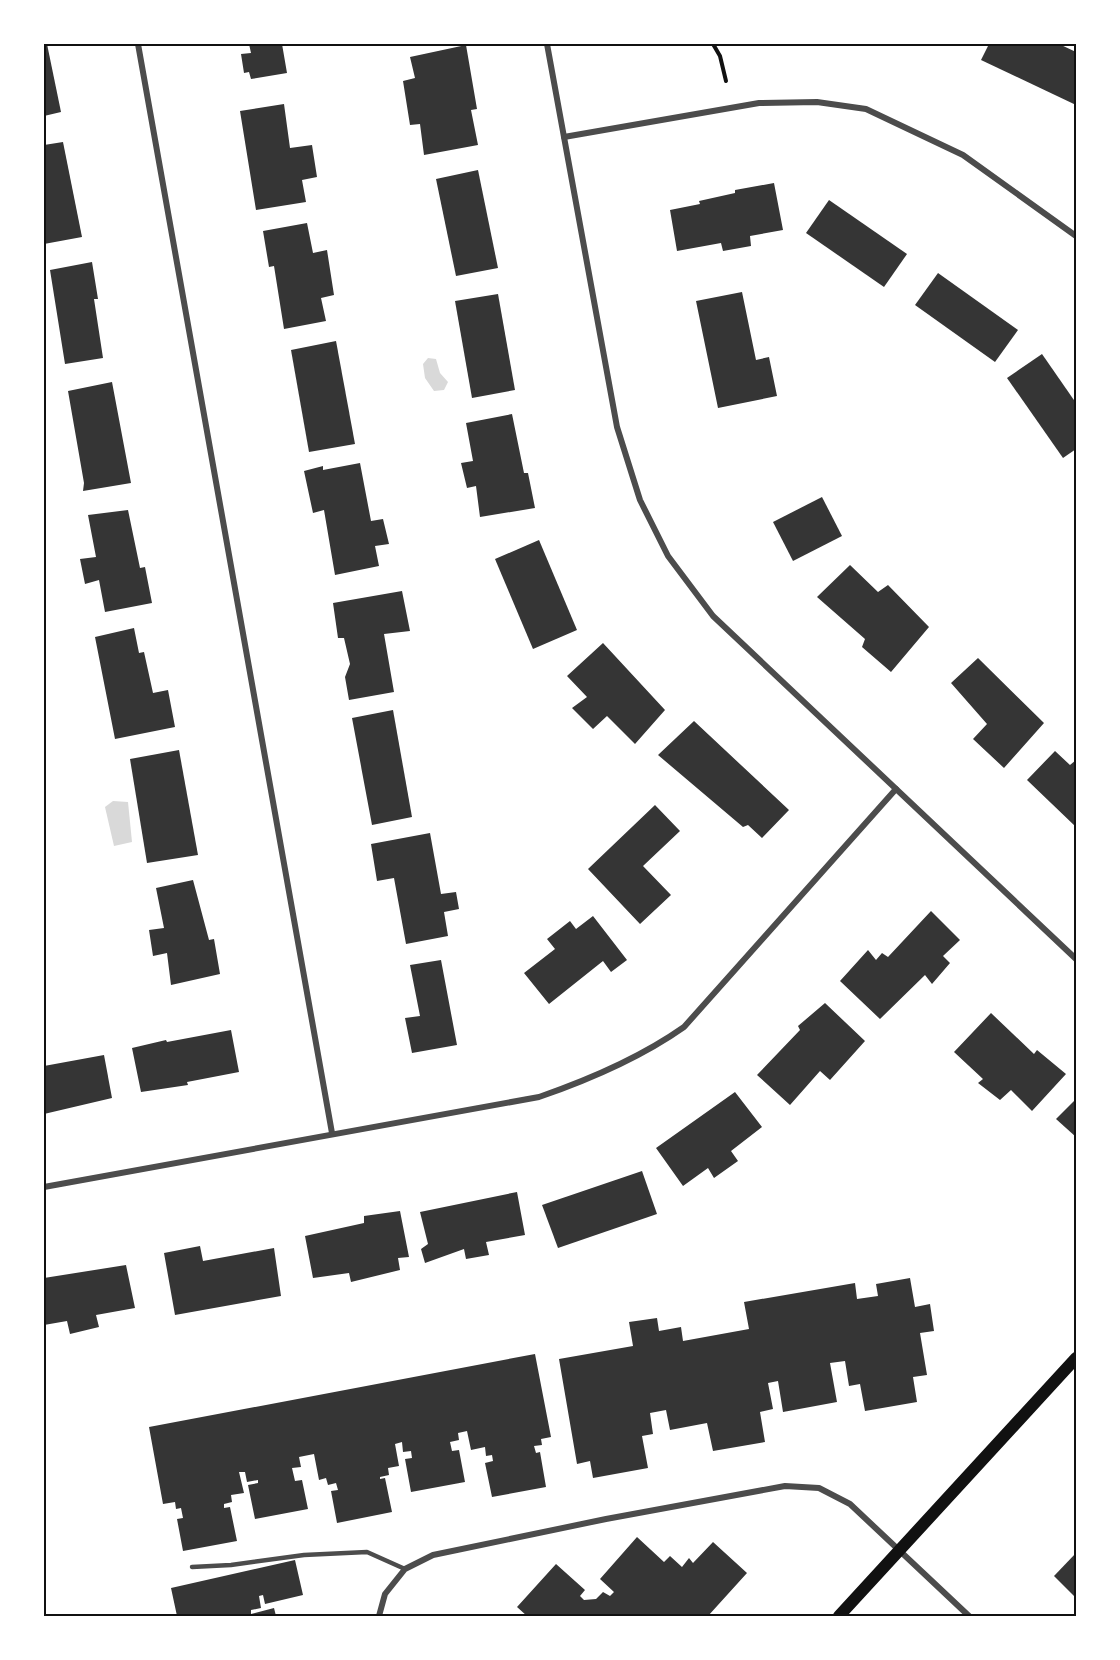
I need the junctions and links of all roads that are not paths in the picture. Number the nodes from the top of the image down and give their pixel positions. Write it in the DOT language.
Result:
graph roads {
  1 [pos="138,44"];
  2 [pos="547,44"];
  3 [pos="564,137"];
  4 [pos="1077,236"];
  5 [pos="896,789"];
  6 [pos="1077,959"];
  7 [pos="332,1133"];
  8 [pos="44,1187"];
  9 [pos="1077,1358"];
  10 [pos="899,1550"];
  11 [pos="192,1567"];
  12 [pos="405,1569"];
  13 [pos="379,1617"];
  14 [pos="838,1617"];
  15 [pos="969,1617"];
  1 -- 7 [label="street"];
  2 -- 3 [label="street"];
  3 -- 4 [label="street"];
  3 -- 5 [label="street"];
  5 -- 6 [label="street"];
  5 -- 7 [label="street"];
  7 -- 8 [label="street"];
  9 -- 10 [label="main road"];
  10 -- 12 [label="street"];
  10 -- 14 [label="main road"];
  10 -- 15 [label="street"];
  11 -- 12 [label="lane"];
  12 -- 13 [label="street"];
}
